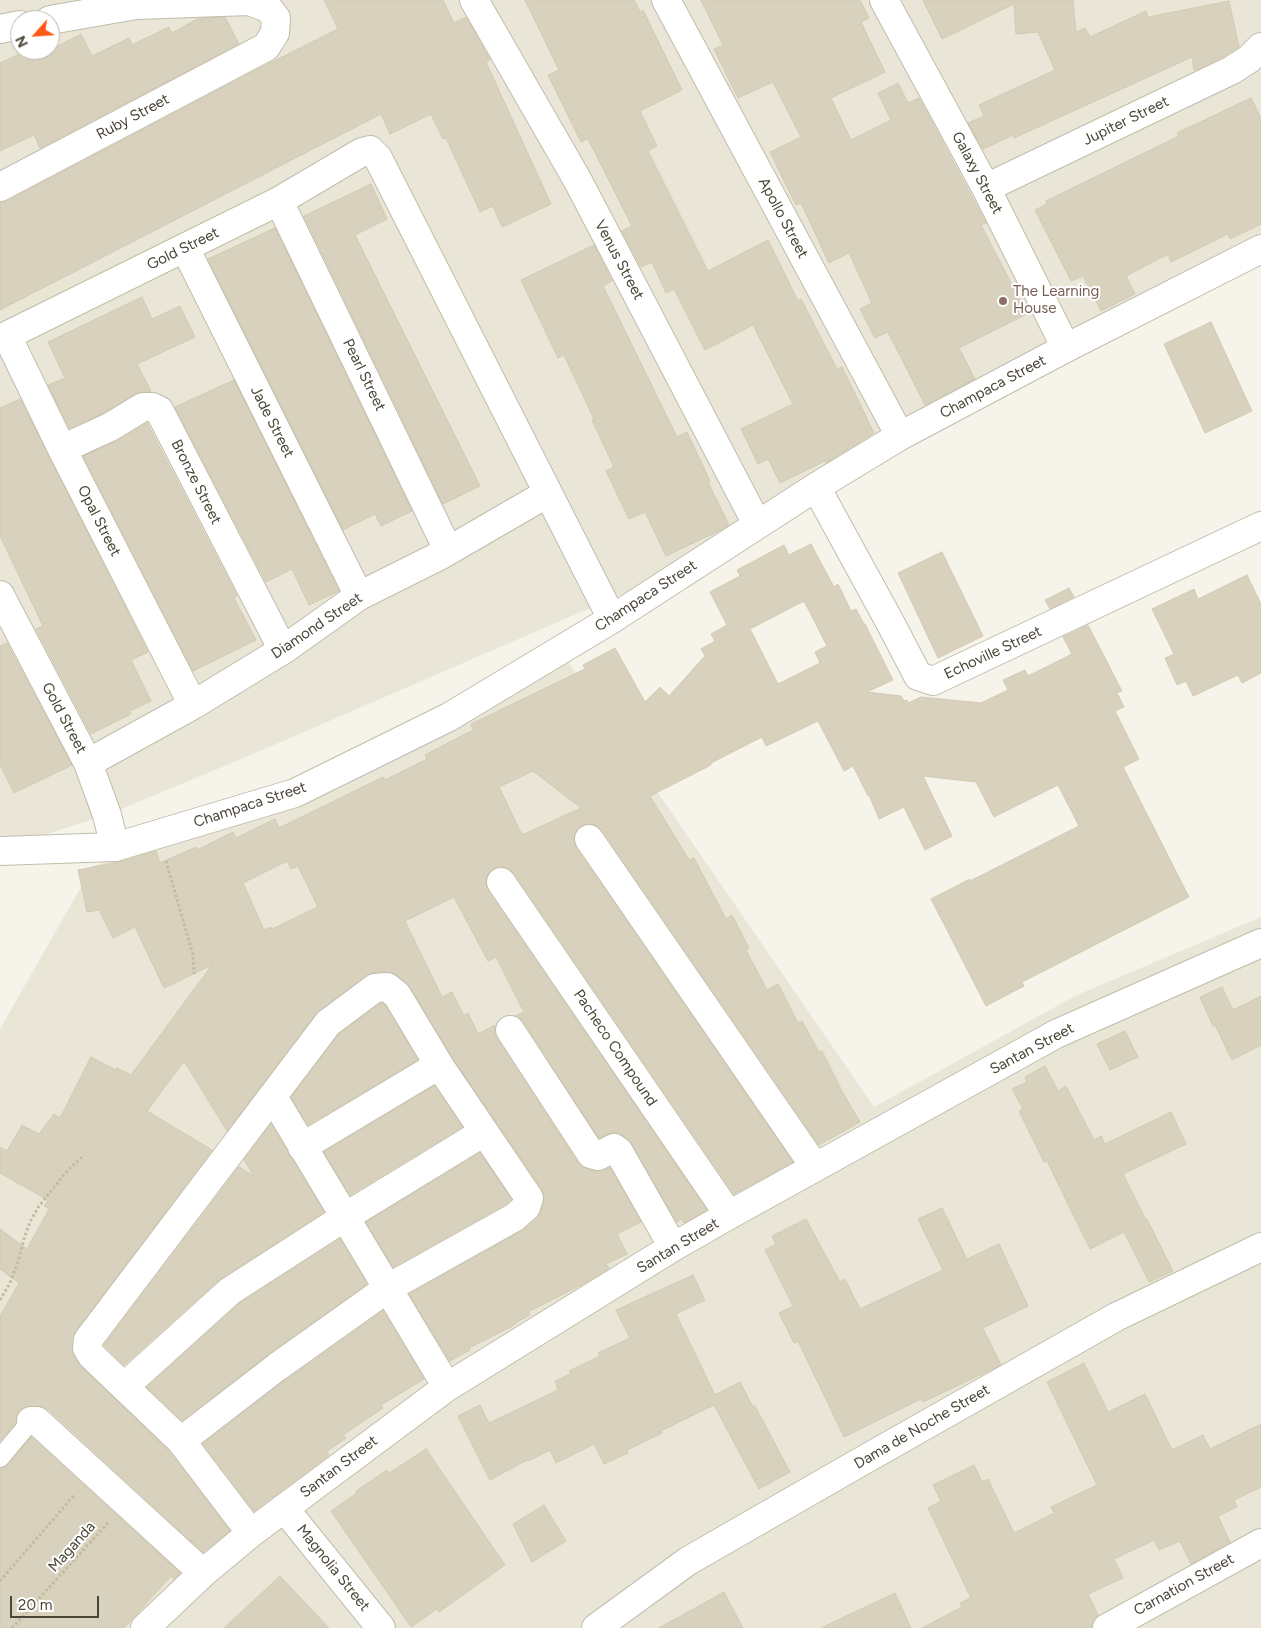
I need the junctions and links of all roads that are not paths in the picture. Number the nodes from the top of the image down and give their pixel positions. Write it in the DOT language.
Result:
graph roads {
  1 [pos="474,0"];
  2 [pos="666,0"];
  3 [pos="884,0"];
  4 [pos="60,18"];
  5 [pos="1261,47"];
  6 [pos="0,187"];
  7 [pos="986,188"];
  8 [pos="279,201"];
  9 [pos="185,248"];
  10 [pos="1261,249"];
  11 [pos="3,337"];
  12 [pos="1066,348"];
  13 [pos="900,436"];
  14 [pos="62,449"];
  15 [pos="816,487"];
  16 [pos="548,493"];
  17 [pos="758,524"];
  18 [pos="1261,526"];
  19 [pos="448,550"];
  20 [pos="0,595"];
  21 [pos="359,596"];
  22 [pos="612,619"];
  23 [pos="283,650"];
  24 [pos="193,706"];
  25 [pos="88,763"];
  26 [pos="589,839"];
  27 [pos="115,847"];
  28 [pos="0,851"];
  29 [pos="501,882"];
  30 [pos="1261,943"];
  31 [pos="510,1030"];
  32 [pos="439,1065"];
  33 [pos="273,1098"];
  34 [pos="484,1132"];
  35 [pos="302,1147"];
  36 [pos="815,1167"];
  37 [pos="729,1215"];
  38 [pos="345,1217"];
  39 [pos="674,1247"];
  40 [pos="1261,1247"];
  41 [pos="388,1288"];
  42 [pos="125,1386"];
  43 [pos="447,1387"];
  44 [pos="31,1421"];
  45 [pos="181,1441"];
  46 [pos="0,1458"];
  47 [pos="284,1508"];
  48 [pos="252,1532"];
  49 [pos="1261,1543"];
  50 [pos="203,1573"];
  51 [pos="145,1628"];
  52 [pos="381,1628"];
  53 [pos="596,1628"];
  54 [pos="1106,1628"];
  1 -- 17 [label="street, Venus Street"];
  2 -- 13 [label="street, Apollo Street"];
  3 -- 7 [label="street, Galaxy Street"];
  4 -- 6 [label="street, Ruby Street"];
  5 -- 7 [label="street, Jupiter Street"];
  7 -- 12 [label="street, Galaxy Street"];
  8 -- 9 [label="street, Gold Street"];
  8 -- 16 [label="street, Gold Street"];
  8 -- 19 [label="street, Pearl Street"];
  9 -- 11 [label="street, Gold Street"];
  9 -- 21 [label="street, Jade Street"];
  10 -- 12 [label="street, Champaca Street"];
  11 -- 14 [label="street, Opal Street"];
  12 -- 13 [label="street, Champaca Street"];
  13 -- 15 [label="street, Champaca Street"];
  14 -- 23 [label="street, Bronze Street"];
  14 -- 24 [label="street, Opal Street"];
  15 -- 17 [label="street, Champaca Street"];
  15 -- 18 [label="street, Echoville Street"];
  16 -- 19 [label="street, Diamond Street"];
  16 -- 22 [label="street"];
  17 -- 22 [label="street, Champaca Street"];
  19 -- 21 [label="street, Diamond Street"];
  20 -- 25 [label="street, Gold Street"];
  21 -- 23 [label="street, Diamond Street"];
  22 -- 27 [label="street, Champaca Street"];
  23 -- 24 [label="street, Diamond Street"];
  24 -- 25 [label="street, Diamond Street"];
  25 -- 27 [label="street, Gold Street"];
  26 -- 36 [label="street"];
  27 -- 28 [label="street, Champaca Street"];
  29 -- 37 [label="street, Pacheco Compound"];
  30 -- 36 [label="street, Santan Street"];
  31 -- 39 [label="street"];
  32 -- 33 [label="street"];
  32 -- 34 [label="street"];
  32 -- 35 [label="street"];
  33 -- 35 [label="street"];
  33 -- 42 [label="street"];
  34 -- 38 [label="street"];
  34 -- 41 [label="street"];
  35 -- 38 [label="street"];
  36 -- 37 [label="street, Santan Street"];
  37 -- 39 [label="street, Santan Street"];
  38 -- 41 [label="street"];
  38 -- 42 [label="street"];
  39 -- 43 [label="street, Santan Street"];
  40 -- 53 [label="street, Dama de Noche Street"];
  41 -- 43 [label="street"];
  41 -- 45 [label="street"];
  42 -- 45 [label="street"];
  43 -- 47 [label="street, Santan Street"];
  44 -- 46 [label="lane"];
  44 -- 50 [label="street"];
  45 -- 48 [label="street"];
  47 -- 48 [label="street, Santan Street"];
  47 -- 52 [label="street, Magnolia Street"];
  48 -- 50 [label="street, Santan Street"];
  49 -- 54 [label="street, Carnation Street"];
  50 -- 51 [label="street, Santan Street"];
}
